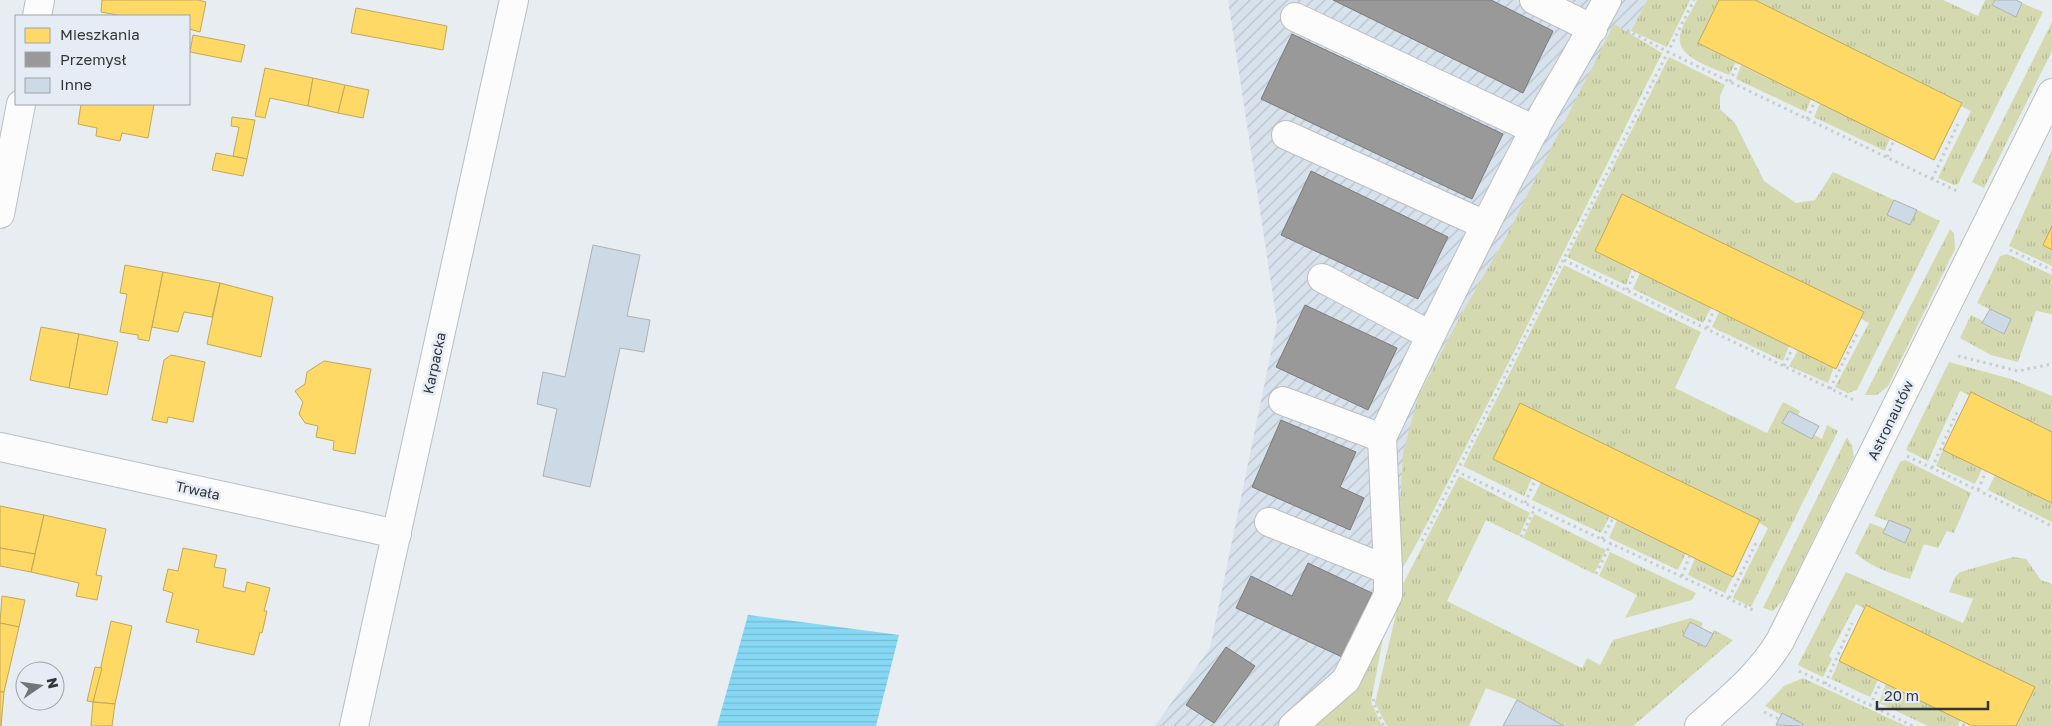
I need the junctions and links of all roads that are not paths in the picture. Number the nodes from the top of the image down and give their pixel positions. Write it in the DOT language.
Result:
graph roads {
  1 [pos="40,0"];
  2 [pos="514,0"];
  3 [pos="1534,0"];
  4 [pos="1600,13"];
  5 [pos="37,15"];
  6 [pos="1296,17"];
  7 [pos="2052,93"];
  8 [pos="21,105"];
  9 [pos="1535,130"];
  10 [pos="1286,135"];
  11 [pos="0,214"];
  12 [pos="1485,225"];
  13 [pos="1322,278"];
  14 [pos="1430,335"];
  15 [pos="1284,401"];
  16 [pos="1382,438"];
  17 [pos="0,447"];
  18 [pos="1268,522"];
  19 [pos="397,534"];
  20 [pos="1388,570"];
  21 [pos="354,726"];
  22 [pos="1293,726"];
  23 [pos="1699,726"];
  1 -- 5 [label="street"];
  2 -- 19 [label="street, Karpacka"];
  3 -- 4 [label="street"];
  4 -- 9 [label="street"];
  6 -- 9 [label="street"];
  7 -- 23 [label="street, Astronautów"];
  8 -- 11 [label="street"];
  9 -- 12 [label="street"];
  10 -- 12 [label="street"];
  12 -- 14 [label="street"];
  13 -- 14 [label="street"];
  14 -- 16 [label="street"];
  15 -- 16 [label="street"];
  16 -- 20 [label="street"];
  17 -- 19 [label="street, Trwała"];
  18 -- 20 [label="street"];
  19 -- 21 [label="street, Karpacka"];
  20 -- 22 [label="street"];
}
